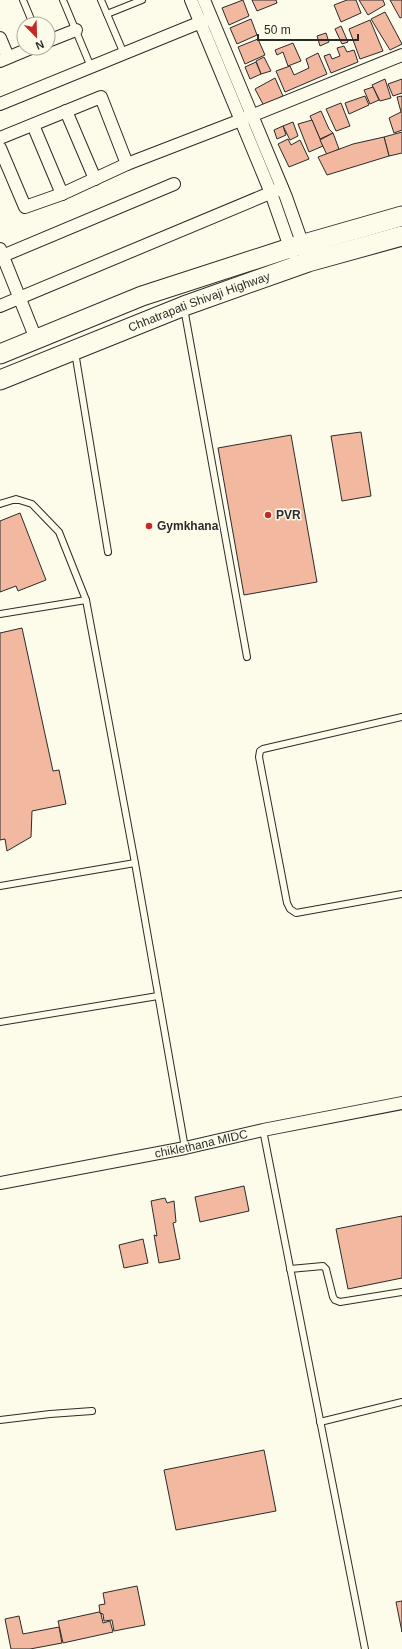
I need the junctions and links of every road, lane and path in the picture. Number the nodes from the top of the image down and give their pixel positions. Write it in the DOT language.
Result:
graph roads {
  1 [pos="23,0"];
  2 [pos="63,0"];
  3 [pos="101,0"];
  4 [pos="142,0"];
  5 [pos="191,0"];
  6 [pos="204,0"];
  7 [pos="107,14"];
  8 [pos="30,16"];
  9 [pos="206,20"];
  10 [pos="76,30"];
  11 [pos="0,38"];
  12 [pos="56,38"];
  13 [pos="16,54"];
  14 [pos="124,54"];
  15 [pos="402,55"];
  16 [pos="4,59"];
  17 [pos="91,67"];
  18 [pos="0,104"];
  19 [pos="66,111"];
  20 [pos="247,118"];
  21 [pos="33,125"];
  22 [pos="0,138"];
  23 [pos="0,148"];
  24 [pos="127,164"];
  25 [pos="95,179"];
  26 [pos="174,184"];
  27 [pos="276,190"];
  28 [pos="62,194"];
  29 [pos="402,216"];
  30 [pos="402,236"];
  31 [pos="297,246"];
  32 [pos="1,254"];
  33 [pos="302,264"];
  34 [pos="20,298"];
  35 [pos="0,306"];
  36 [pos="184,306"];
  37 [pos="36,339"];
  38 [pos="75,350"];
  39 [pos="0,354"];
  40 [pos="0,380"];
  41 [pos="0,504"];
  42 [pos="108,552"];
  43 [pos="86,600"];
  44 [pos="0,614"];
  45 [pos="247,657"];
  46 [pos="402,717"];
  47 [pos="135,863"];
  48 [pos="0,886"];
  49 [pos="402,894"];
  50 [pos="158,996"];
  51 [pos="0,1022"];
  52 [pos="402,1103"];
  53 [pos="263,1130"];
  54 [pos="185,1148"];
  55 [pos="0,1183"];
  56 [pos="290,1269"];
  57 [pos="402,1292"];
  58 [pos="402,1402"];
  59 [pos="92,1411"];
  60 [pos="0,1420"];
  61 [pos="320,1422"];
  62 [pos="365,1649"];
  1 -- 8 [label="lane"];
  2 -- 10 [label="lane"];
  3 -- 7 [label="lane"];
  4 -- 7 [label="lane"];
  5 -- 9 [label="street"];
  6 -- 9 [label="street"];
  7 -- 14 [label="lane"];
  9 -- 14 [label="street"];
  9 -- 20 [label="street"];
  10 -- 12 [label="street"];
  10 -- 17 [label="lane"];
  11 -- 16 [label="street"];
  13 -- 16 [label="street"];
  14 -- 17 [label="street"];
  15 -- 20 [label="street"];
  17 -- 18 [label="street"];
  19 -- 21 [label="street"];
  19 -- 24 [label="street"];
  19 -- 25 [label="street"];
  20 -- 24 [label="street"];
  20 -- 27 [label="street"];
  21 -- 22 [label="street"];
  21 -- 28 [label="street"];
  23 -- 28 [label="street"];
  24 -- 25 [label="street"];
  25 -- 28 [label="street"];
  26 -- 32 [label="street"];
  27 -- 31 [label="street"];
  27 -- 34 [label="street"];
  29 -- 31 [label="main road, Chhatrapati Shivaji Highway"];
  30 -- 33 [label="main road, Chhatrapati Shivaji Highway"];
  31 -- 33 [label="street"];
  31 -- 37 [label="main road, Chhatrapati Shivaji Highway"];
  32 -- 34 [label="street"];
  33 -- 36 [label="main road, Chhatrapati Shivaji Highway"];
  34 -- 35 [label="street"];
  34 -- 37 [label="street"];
  36 -- 38 [label="main road, Chhatrapati Shivaji Highway"];
  36 -- 45 [label="lane"];
  37 -- 39 [label="main road, Chhatrapati Shivaji Highway"];
  38 -- 40 [label="main road, Chhatrapati Shivaji Highway"];
  38 -- 42 [label="lane"];
  41 -- 43 [label="lane"];
  43 -- 44 [label="lane"];
  43 -- 47 [label="lane"];
  46 -- 49 [label="lane"];
  47 -- 48 [label="lane"];
  47 -- 50 [label="lane"];
  50 -- 51 [label="lane"];
  50 -- 54 [label="lane"];
  52 -- 53 [label="street, chiklethana MIDC"];
  53 -- 54 [label="street, chiklethana MIDC"];
  53 -- 56 [label="lane"];
  54 -- 55 [label="street, chiklethana MIDC"];
  56 -- 57 [label="lane"];
  56 -- 61 [label="lane"];
  58 -- 61 [label="lane"];
  59 -- 60 [label="lane"];
  61 -- 62 [label="lane"];
}
